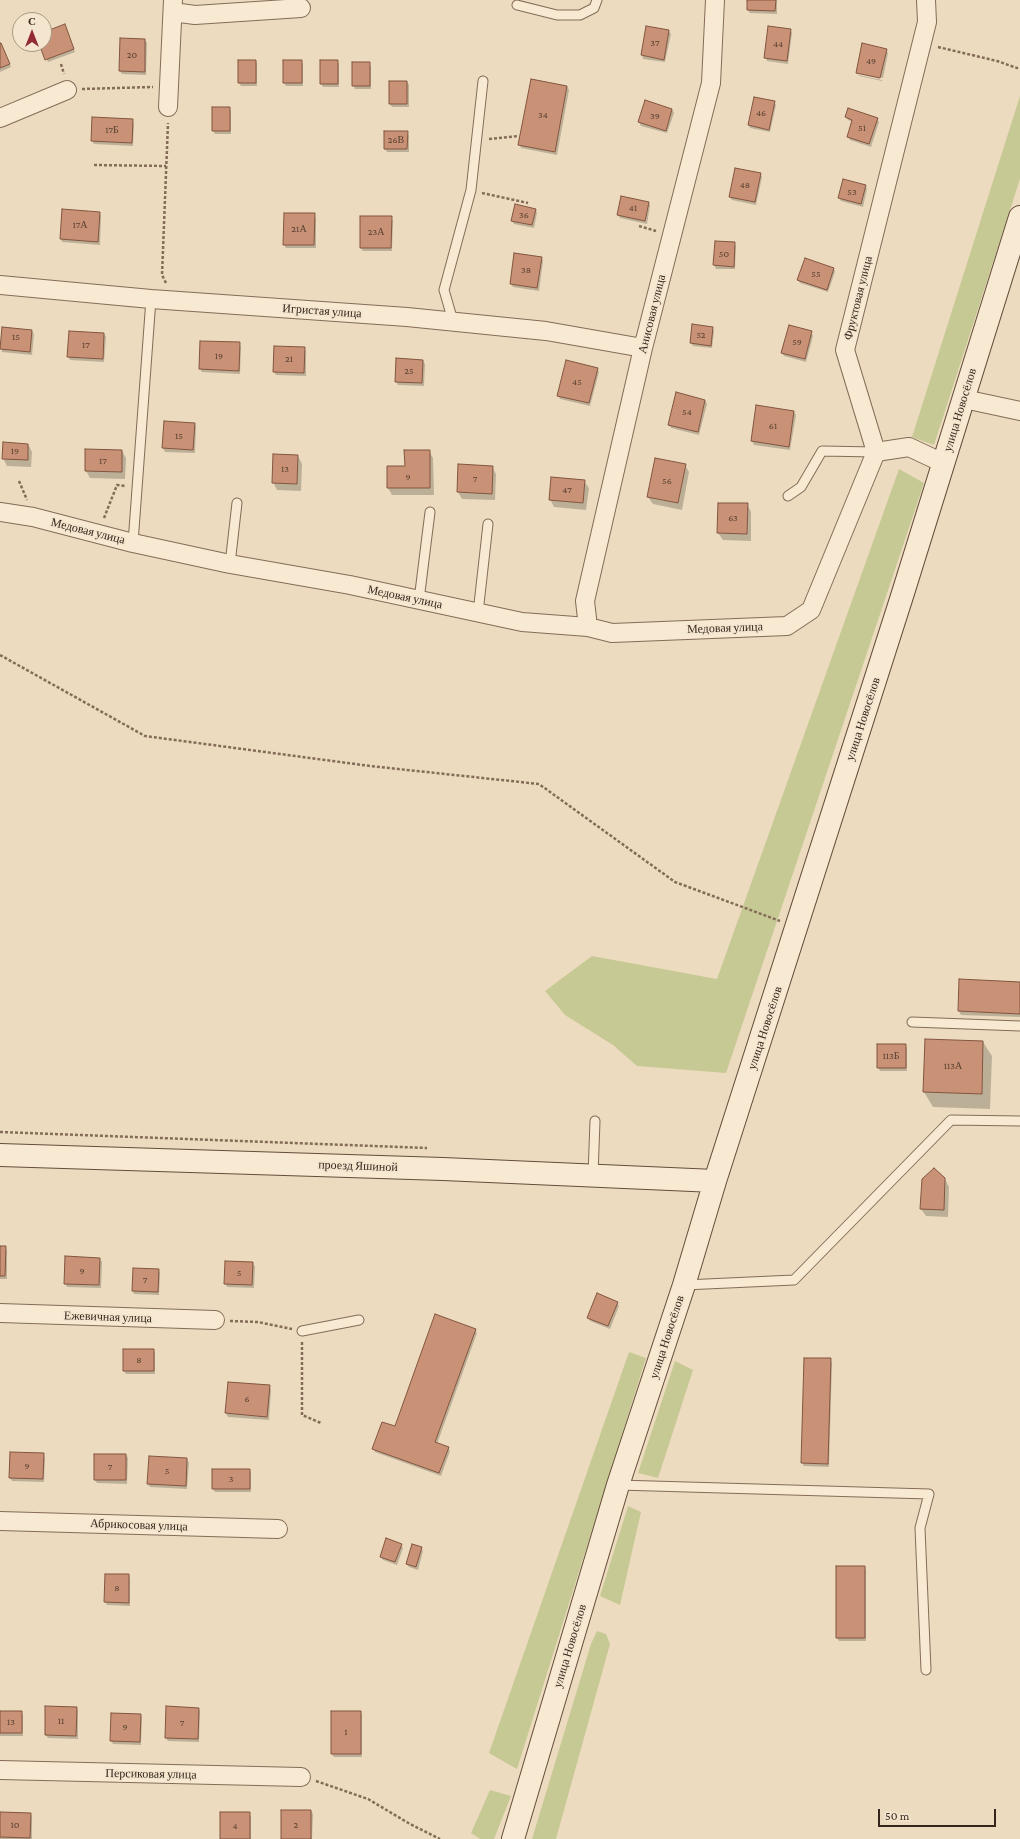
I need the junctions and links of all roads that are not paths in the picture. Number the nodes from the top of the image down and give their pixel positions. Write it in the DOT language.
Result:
graph roads {
  1 [pos="597,0"];
  2 [pos="715,0"];
  3 [pos="926,0"];
  4 [pos="517,5"];
  5 [pos="173,6"];
  6 [pos="301,8"];
  7 [pos="483,81"];
  8 [pos="67,90"];
  9 [pos="168,107"];
  10 [pos="0,118"];
  11 [pos="1020,217"];
  12 [pos="0,285"];
  13 [pos="151,299"];
  14 [pos="453,322"];
  15 [pos="643,348"];
  16 [pos="964,399"];
  17 [pos="1017,406"];
  18 [pos="876,452"];
  19 [pos="943,463"];
  20 [pos="788,496"];
  21 [pos="237,503"];
  22 [pos="0,512"];
  23 [pos="430,512"];
  24 [pos="488,524"];
  25 [pos="133,543"];
  26 [pos="230,564"];
  27 [pos="419,600"];
  28 [pos="478,613"];
  29 [pos="588,627"];
  30 [pos="912,1022"];
  31 [pos="1020,1026"];
  32 [pos="595,1121"];
  33 [pos="1020,1121"];
  34 [pos="0,1155"];
  35 [pos="593,1175"];
  36 [pos="716,1181"];
  37 [pos="684,1285"];
  38 [pos="0,1313"];
  39 [pos="215,1320"];
  40 [pos="358,1320"];
  41 [pos="302,1331"];
  42 [pos="618,1485"];
  43 [pos="0,1521"];
  44 [pos="278,1529"];
  45 [pos="926,1670"];
  46 [pos="0,1770"];
  47 [pos="301,1777"];
  48 [pos="513,1839"];
  1 -- 4 [label="lane"];
  2 -- 15 [label="street, Анисовая улица"];
  3 -- 18 [label="street, Фруктовая улица"];
  5 -- 6 [label="street"];
  5 -- 9 [label="street"];
  7 -- 14 [label="lane"];
  8 -- 10 [label="street"];
  11 -- 16 [label="street, улица Новосёлов"];
  12 -- 13 [label="street, Игристая улица"];
  13 -- 14 [label="street, Игристая улица"];
  13 -- 25 [label="lane"];
  14 -- 15 [label="street, Игристая улица"];
  15 -- 29 [label="street, Анисовая улица"];
  16 -- 17 [label="street"];
  16 -- 19 [label="street, улица Новосёлов"];
  18 -- 19 [label="street"];
  18 -- 20 [label="lane"];
  18 -- 29 [label="street, Медовая улица"];
  19 -- 36 [label="street, улица Новосёлов"];
  21 -- 26 [label="lane"];
  22 -- 25 [label="street, Медовая улица"];
  23 -- 27 [label="lane"];
  24 -- 28 [label="lane"];
  25 -- 26 [label="street, Медовая улица"];
  26 -- 27 [label="street, Медовая улица"];
  27 -- 28 [label="street, Медовая улица"];
  28 -- 29 [label="street, Медовая улица"];
  30 -- 31 [label="lane"];
  32 -- 35 [label="lane"];
  33 -- 37 [label="lane"];
  34 -- 35 [label="street, проезд Яшиной"];
  35 -- 36 [label="street, проезд Яшиной"];
  36 -- 37 [label="street, улица Новосёлов"];
  37 -- 42 [label="street, улица Новосёлов"];
  38 -- 39 [label="street, Ежевичная улица"];
  40 -- 41 [label="lane"];
  42 -- 45 [label="lane"];
  42 -- 48 [label="street, улица Новосёлов"];
  43 -- 44 [label="street, Абрикосовая улица"];
  46 -- 47 [label="street, Персиковая улица"];
}
